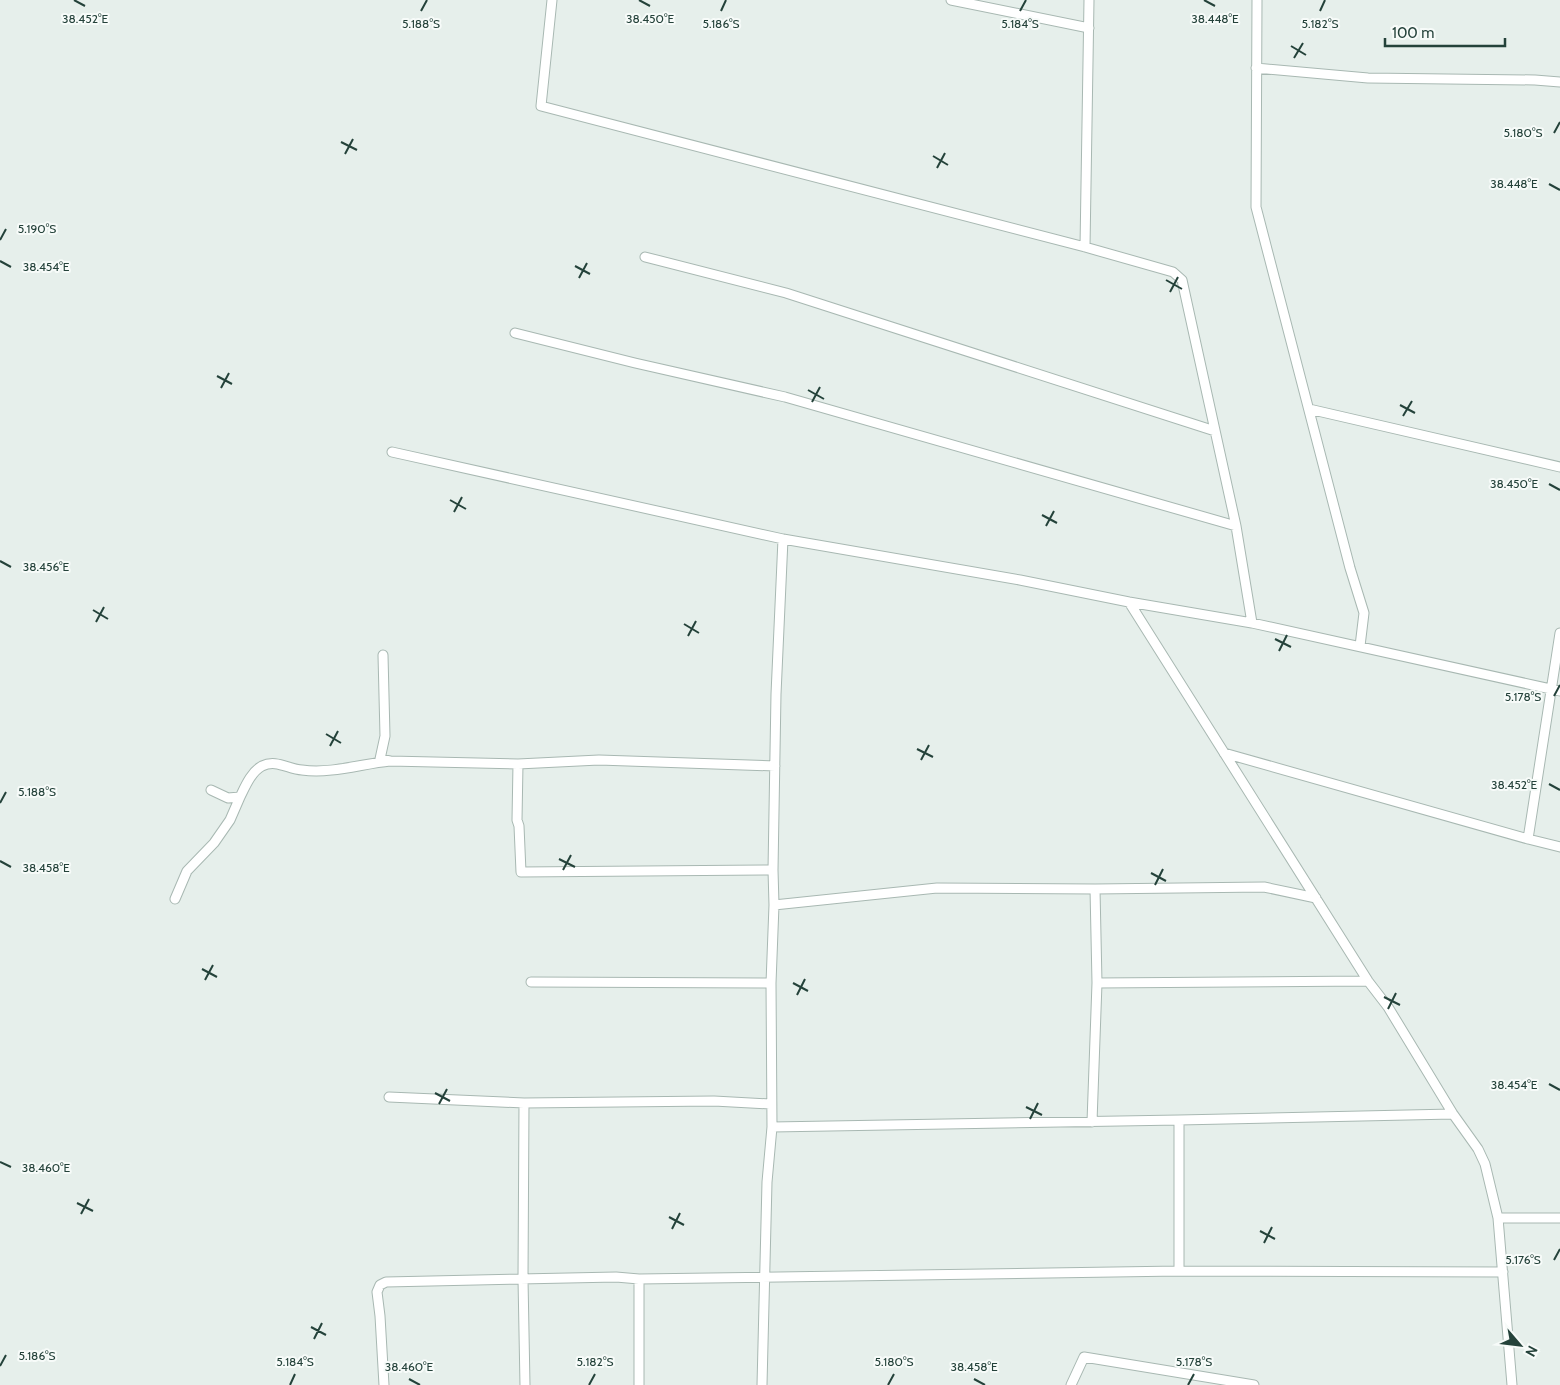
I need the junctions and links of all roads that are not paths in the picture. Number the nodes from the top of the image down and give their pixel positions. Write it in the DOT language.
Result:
graph roads {
  1 [pos="552,0"];
  2 [pos="951,0"];
  3 [pos="1089,0"];
  4 [pos="1257,0"];
  5 [pos="1089,28"];
  6 [pos="1256,68"];
  7 [pos="1560,82"];
  8 [pos="1085,247"];
  9 [pos="644,257"];
  10 [pos="516,332"];
  11 [pos="1310,408"];
  12 [pos="1215,431"];
  13 [pos="392,452"];
  14 [pos="1560,467"];
  15 [pos="1236,526"];
  16 [pos="783,539"];
  17 [pos="1129,602"];
  18 [pos="1252,623"];
  19 [pos="1560,633"];
  20 [pos="1360,646"];
  21 [pos="383,655"];
  22 [pos="1556,690"];
  23 [pos="1224,753"];
  24 [pos="390,761"];
  25 [pos="518,764"];
  26 [pos="776,766"];
  27 [pos="210,790"];
  28 [pos="240,798"];
  29 [pos="1528,839"];
  30 [pos="1560,847"];
  31 [pos="773,870"];
  32 [pos="1095,889"];
  33 [pos="1316,898"];
  34 [pos="174,899"];
  35 [pos="774,905"];
  36 [pos="1368,981"];
  37 [pos="531,982"];
  38 [pos="770,983"];
  39 [pos="1097,984"];
  40 [pos="389,1097"];
  41 [pos="524,1103"];
  42 [pos="770,1104"];
  43 [pos="1453,1114"];
  44 [pos="1179,1120"];
  45 [pos="1092,1122"];
  46 [pos="772,1127"];
  47 [pos="1498,1218"];
  48 [pos="1560,1218"];
  49 [pos="1179,1271"];
  50 [pos="1503,1272"];
  51 [pos="764,1277"];
  52 [pos="639,1278"];
  53 [pos="523,1279"];
  54 [pos="384,1385"];
  55 [pos="525,1385"];
  56 [pos="639,1385"];
  57 [pos="762,1385"];
  58 [pos="1071,1385"];
  59 [pos="1254,1385"];
  60 [pos="1512,1385"];
  1 -- 8 [label="street"];
  2 -- 5 [label="street"];
  3 -- 5 [label="street"];
  4 -- 6 [label="street"];
  5 -- 8 [label="street"];
  6 -- 7 [label="street"];
  6 -- 11 [label="street"];
  8 -- 12 [label="street"];
  9 -- 12 [label="street"];
  10 -- 15 [label="street"];
  11 -- 14 [label="street"];
  11 -- 20 [label="street"];
  12 -- 15 [label="street"];
  13 -- 16 [label="street"];
  15 -- 18 [label="street"];
  16 -- 17 [label="street"];
  16 -- 26 [label="street"];
  17 -- 18 [label="street"];
  17 -- 23 [label="street"];
  18 -- 20 [label="street"];
  19 -- 22 [label="street"];
  20 -- 22 [label="street"];
  21 -- 24 [label="street"];
  22 -- 29 [label="street"];
  23 -- 29 [label="street"];
  23 -- 33 [label="street"];
  24 -- 25 [label="street"];
  24 -- 28 [label="street"];
  25 -- 26 [label="street"];
  25 -- 31 [label="street"];
  26 -- 31 [label="street"];
  27 -- 28 [label="street"];
  28 -- 34 [label="street"];
  29 -- 30 [label="street"];
  31 -- 35 [label="street"];
  32 -- 33 [label="street"];
  32 -- 35 [label="street"];
  32 -- 39 [label="street"];
  33 -- 36 [label="street"];
  35 -- 38 [label="street"];
  36 -- 39 [label="street"];
  36 -- 43 [label="street"];
  37 -- 38 [label="street"];
  38 -- 42 [label="street"];
  39 -- 45 [label="street"];
  40 -- 41 [label="street"];
  41 -- 42 [label="street"];
  41 -- 53 [label="street"];
  42 -- 46 [label="street"];
  43 -- 44 [label="street"];
  43 -- 47 [label="street"];
  44 -- 45 [label="street"];
  44 -- 49 [label="street"];
  45 -- 46 [label="street"];
  46 -- 51 [label="street"];
  47 -- 48 [label="street"];
  47 -- 50 [label="street"];
  49 -- 50 [label="street"];
  49 -- 51 [label="street"];
  50 -- 60 [label="street"];
  51 -- 52 [label="street"];
  51 -- 57 [label="street"];
  52 -- 53 [label="street"];
  52 -- 56 [label="street"];
  53 -- 54 [label="street"];
  53 -- 55 [label="street"];
  58 -- 59 [label="street"];
}
